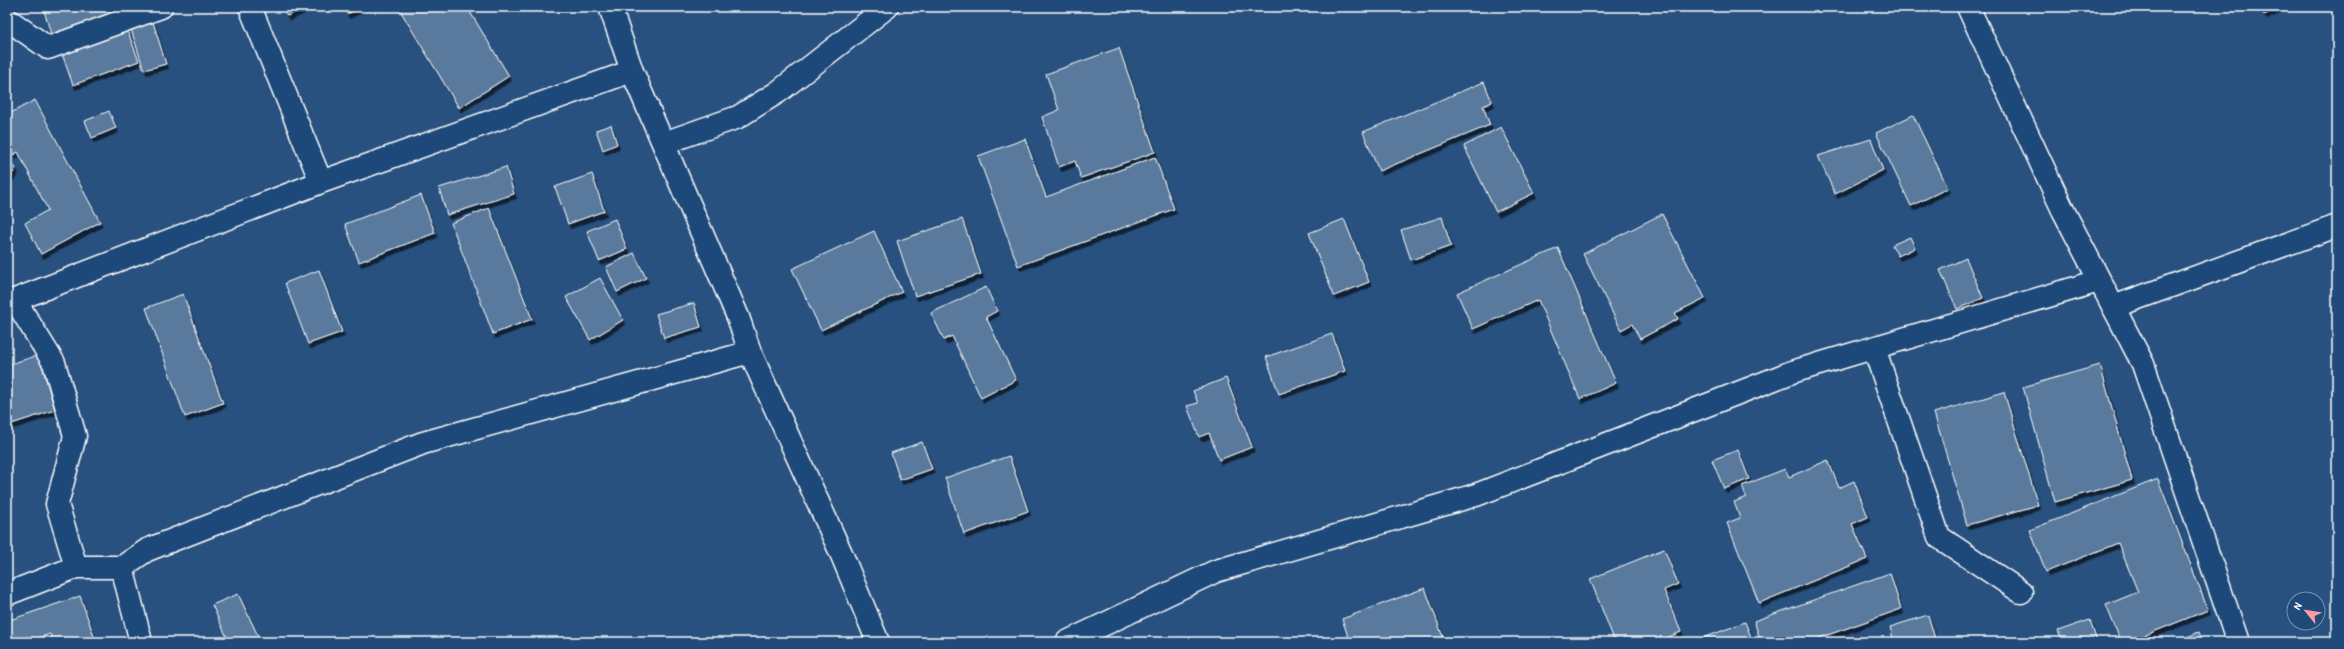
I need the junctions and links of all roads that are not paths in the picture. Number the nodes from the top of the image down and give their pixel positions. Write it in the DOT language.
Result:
graph roads {
  1 [pos="160,7"];
  2 [pos="250,7"];
  3 [pos="610,7"];
  4 [pos="887,7"];
  5 [pos="1968,7"];
  6 [pos="7,19"];
  7 [pos="632,71"];
  8 [pos="664,143"];
  9 [pos="321,182"];
  10 [pos="2337,226"];
  11 [pos="2100,281"];
  12 [pos="11,301"];
  13 [pos="2113,308"];
  14 [pos="1874,348"];
  15 [pos="750,352"];
  16 [pos="76,567"];
  17 [pos="122,567"];
  18 [pos="2021,592"];
  19 [pos="7,594"];
  20 [pos="141,642"];
  21 [pos="878,642"];
  22 [pos="1067,642"];
  23 [pos="2238,642"];
  1 -- 6 [label="street"];
  2 -- 9 [label="street"];
  3 -- 7 [label="street"];
  4 -- 8 [label="street"];
  5 -- 11 [label="street"];
  7 -- 8 [label="street"];
  7 -- 9 [label="street"];
  8 -- 15 [label="street"];
  9 -- 12 [label="street"];
  10 -- 13 [label="street"];
  11 -- 13 [label="street"];
  11 -- 14 [label="street"];
  12 -- 16 [label="street"];
  13 -- 23 [label="street"];
  14 -- 18 [label="street"];
  14 -- 22 [label="street"];
  15 -- 17 [label="street"];
  15 -- 21 [label="street"];
  16 -- 17 [label="street"];
  16 -- 19 [label="street"];
  17 -- 20 [label="street"];
}
